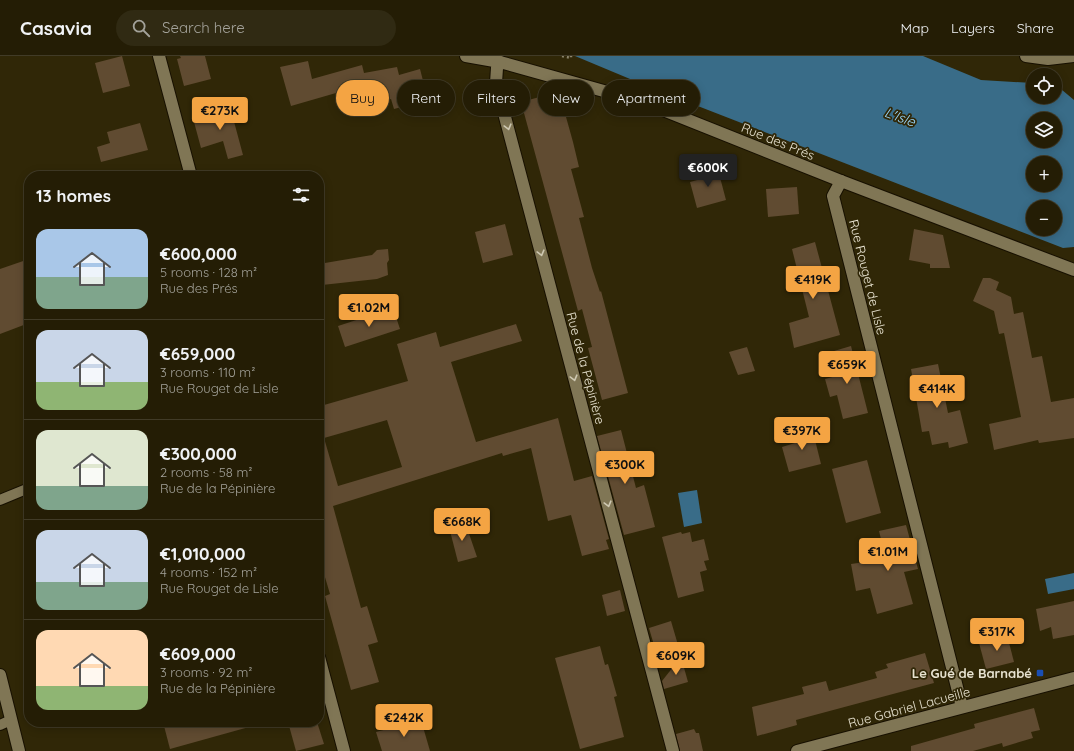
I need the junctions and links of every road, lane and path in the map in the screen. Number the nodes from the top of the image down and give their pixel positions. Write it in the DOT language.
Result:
graph roads {
  1 [pos="159,56"];
  2 [pos="466,56"];
  3 [pos="562,56"];
  4 [pos="571,56"];
  5 [pos="1026,56"];
  6 [pos="1074,56"];
  7 [pos="500,62"];
  8 [pos="190,171"];
  9 [pos="841,181"];
  10 [pos="1074,270"];
  11 [pos="24,490"];
  12 [pos="0,500"];
  13 [pos="0,675"];
  14 [pos="324,677"];
  15 [pos="1074,678"];
  16 [pos="962,707"];
  17 [pos="11,720"];
  18 [pos="0,725"];
  19 [pos="19,751"];
  20 [pos="344,751"];
  21 [pos="673,751"];
  22 [pos="797,751"];
  1 -- 8 [label="street"];
  2 -- 7 [label="street, Rue des Prés"];
  3 -- 4 [label="path"];
  5 -- 6 [label="street"];
  7 -- 9 [label="street, Rue des Prés"];
  7 -- 21 [label="street, Rue de la Pépinière, one-way"];
  9 -- 10 [label="street, Rue des Prés"];
  9 -- 16 [label="street, Rue Rouget de Lisle"];
  11 -- 12 [label="lane"];
  13 -- 17 [label="street"];
  14 -- 20 [label="street"];
  15 -- 16 [label="street, Rue Gabriel Lacueille"];
  16 -- 22 [label="street, Rue Gabriel Lacueille"];
  17 -- 18 [label="lane"];
  17 -- 19 [label="street"];
}
